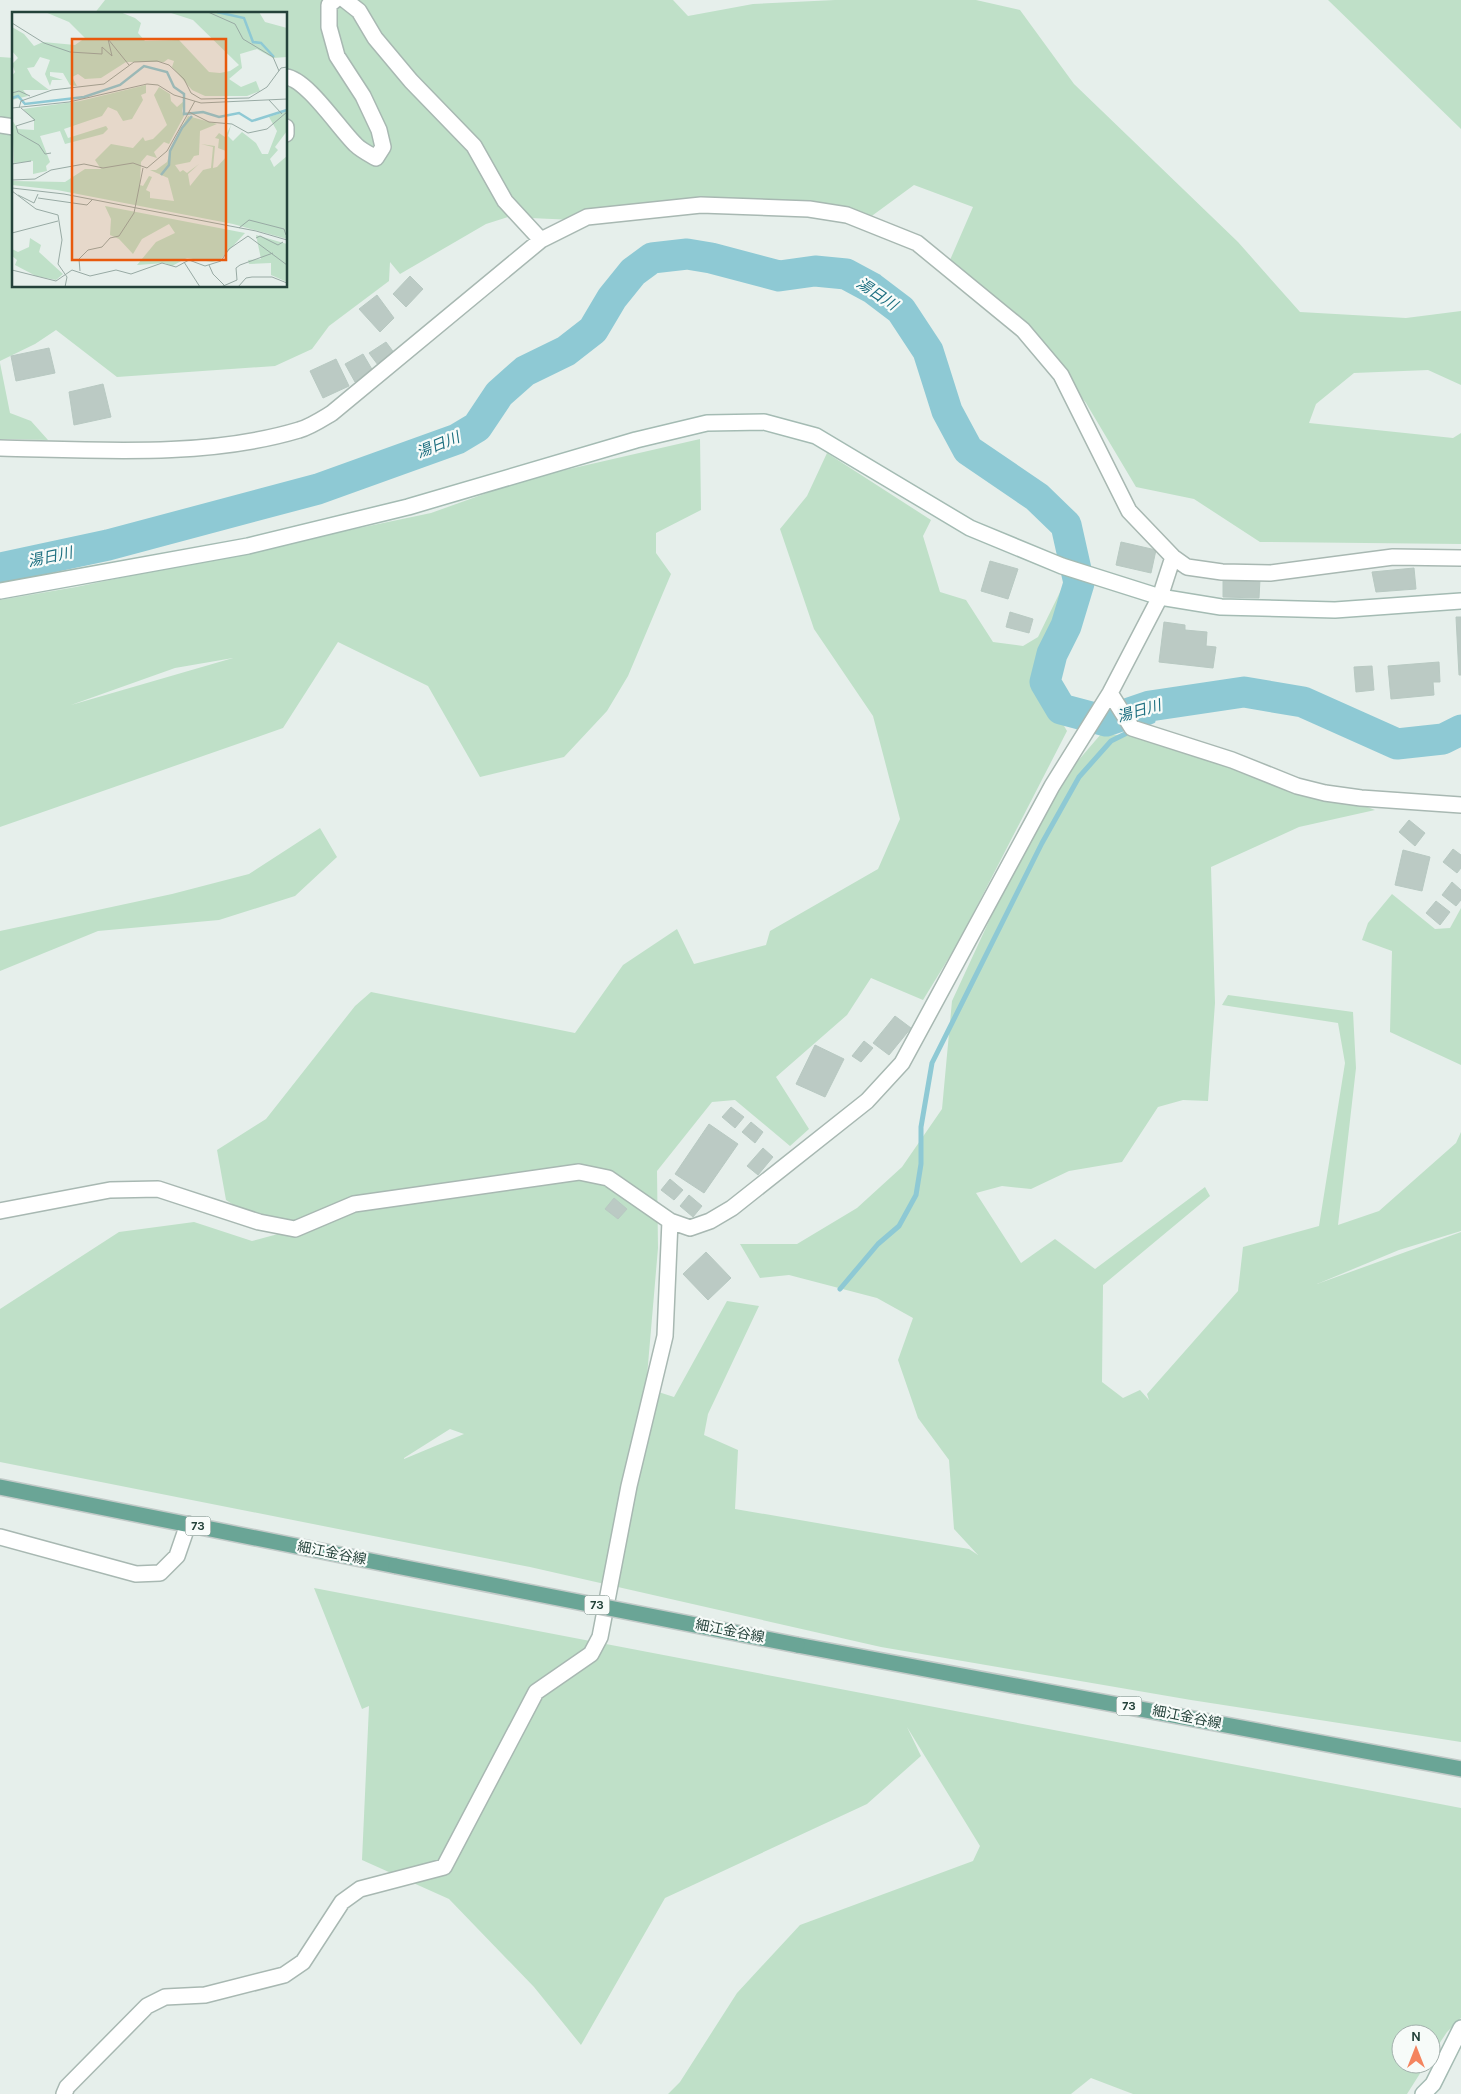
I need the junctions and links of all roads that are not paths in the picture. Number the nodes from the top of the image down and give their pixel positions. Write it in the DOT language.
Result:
graph roads {
  1 [pos="335,0"];
  2 [pos="345,0"];
  3 [pos="288,78"];
  4 [pos="541,240"];
  5 [pos="0,448"];
  6 [pos="1173,557"];
  7 [pos="1461,558"];
  8 [pos="0,591"];
  9 [pos="1160,596"];
  10 [pos="1461,601"];
  11 [pos="1110,692"];
  12 [pos="1461,804"];
  13 [pos="0,1211"];
  14 [pos="670,1221"];
  15 [pos="0,1487"];
  16 [pos="188,1524"];
  17 [pos="0,1537"];
  18 [pos="1461,1769"];
  19 [pos="1461,2028"];
  20 [pos="64,2094"];
  21 [pos="1423,2094"];
  1 -- 3 [label="street"];
  2 -- 4 [label="street"];
  4 -- 5 [label="street"];
  4 -- 6 [label="street"];
  6 -- 7 [label="street"];
  6 -- 9 [label="street"];
  8 -- 9 [label="street"];
  9 -- 10 [label="street"];
  9 -- 11 [label="street"];
  11 -- 12 [label="street"];
  11 -- 14 [label="street"];
  13 -- 14 [label="street"];
  14 -- 20 [label="street"];
  15 -- 16 [label="main road, 細江金谷線 / 73"];
  16 -- 17 [label="street"];
  16 -- 18 [label="main road, 細江金谷線 / 73, bridge"];
  19 -- 21 [label="street"];
}
